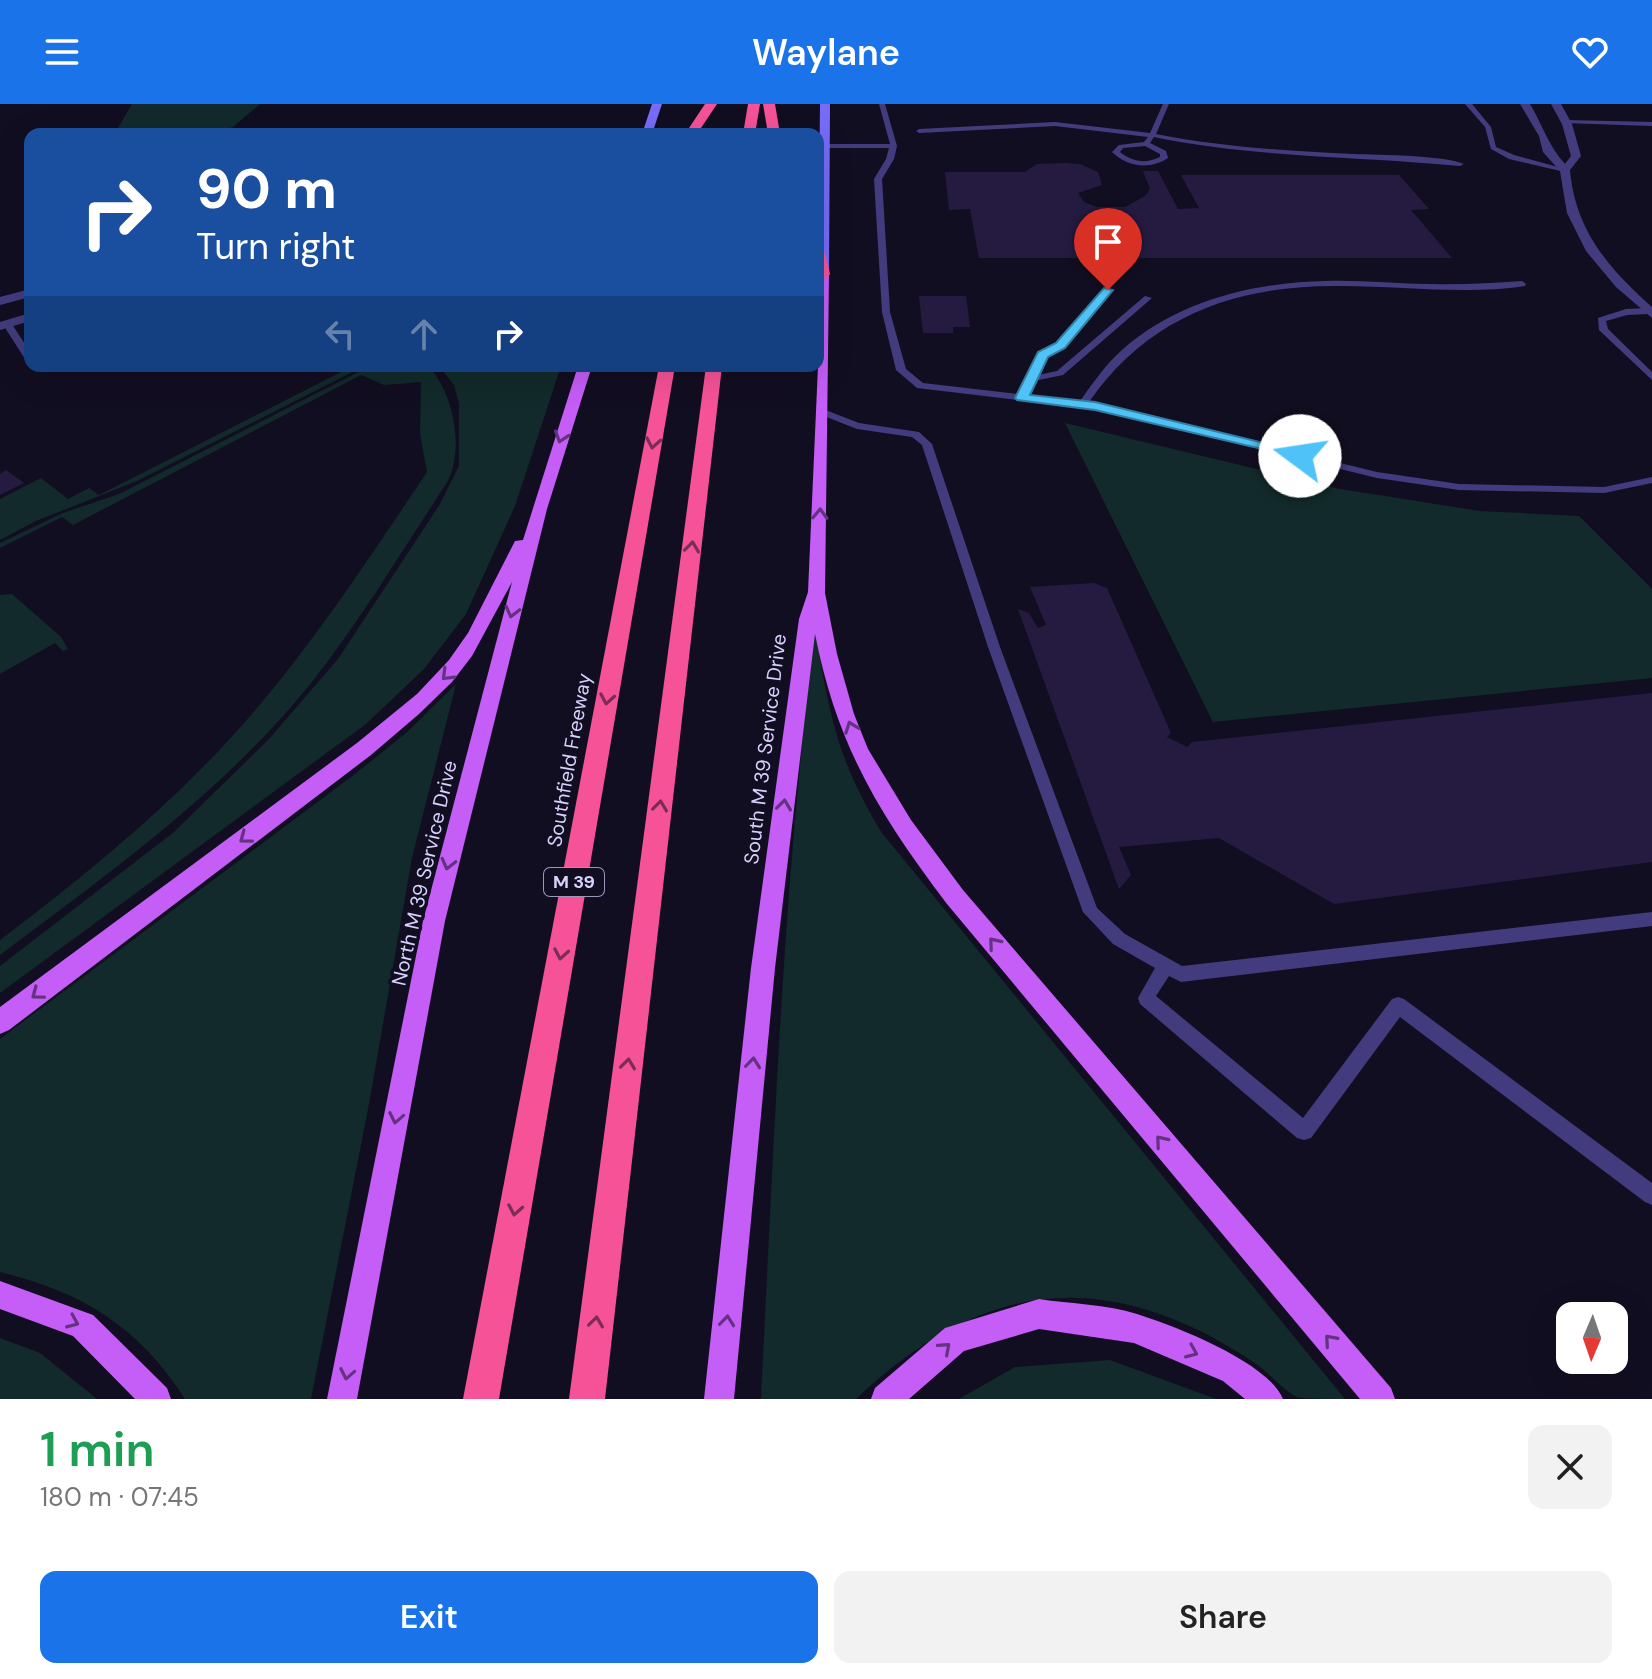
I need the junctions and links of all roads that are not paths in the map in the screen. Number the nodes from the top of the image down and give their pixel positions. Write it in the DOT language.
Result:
graph roads {
  1 [pos="657,104"];
  2 [pos="713,104"];
  3 [pos="754,104"];
  4 [pos="769,104"];
  5 [pos="825,104"];
  6 [pos="882,104"];
  7 [pos="1166,104"];
  8 [pos="1468,104"];
  9 [pos="1525,104"];
  10 [pos="1549,104"];
  11 [pos="1556,104"];
  12 [pos="1536,118"];
  13 [pos="1566,122"];
  14 [pos="1652,124"];
  15 [pos="649,128"];
  16 [pos="695,128"];
  17 [pos="710,128"];
  18 [pos="750,128"];
  19 [pos="773,128"];
  20 [pos="919,131"];
  21 [pos="1152,135"];
  22 [pos="1146,144"];
  23 [pos="824,146"];
  24 [pos="894,146"];
  25 [pos="1460,164"];
  26 [pos="1565,170"];
  27 [pos="1522,284"];
  28 [pos="1108,290"];
  29 [pos="24,295"];
  30 [pos="1148,298"];
  31 [pos="0,301"];
  32 [pos="1650,312"];
  33 [pos="24,319"];
  34 [pos="3,324"];
  35 [pos="24,351"];
  36 [pos="583,372"];
  37 [pos="666,372"];
  38 [pos="713,372"];
  39 [pos="823,372"];
  40 [pos="1652,377"];
  41 [pos="1030,379"];
  42 [pos="1022,398"];
  43 [pos="1082,405"];
  44 [pos="823,412"];
  45 [pos="1652,480"];
  46 [pos="539,509"];
  47 [pos="817,592"];
  48 [pos="1652,919"];
  49 [pos="1166,965"];
  50 [pos="0,1022"];
  51 [pos="1652,1195"];
  52 [pos="0,1295"];
  53 [pos="156,1399"];
  54 [pos="342,1399"];
  55 [pos="481,1399"];
  56 [pos="587,1399"];
  57 [pos="719,1399"];
  58 [pos="886,1399"];
  59 [pos="1268,1399"];
  60 [pos="1380,1399"];
  1 -- 15 [label="main road"];
  2 -- 16 [label="highway"];
  2 -- 17 [label="highway"];
  3 -- 18 [label="highway"];
  4 -- 19 [label="highway"];
  5 -- 23 [label="main road, South M 39 Service Drive"];
  6 -- 24 [label="lane"];
  7 -- 21 [label="lane"];
  8 -- 26 [label="lane"];
  9 -- 12 [label="street"];
  10 -- 11 [label="street"];
  11 -- 13 [label="street"];
  12 -- 13 [label="street"];
  12 -- 26 [label="street"];
  13 -- 14 [label="lane"];
  13 -- 26 [label="street"];
  20 -- 21 [label="lane"];
  21 -- 22 [label="lane"];
  21 -- 25 [label="lane"];
  22 -- 22 [label="lane"];
  23 -- 24 [label="lane"];
  24 -- 42 [label="lane"];
  26 -- 32 [label="street"];
  27 -- 43 [label="lane"];
  28 -- 41 [label="lane"];
  29 -- 31 [label="street"];
  30 -- 41 [label="lane"];
  32 -- 40 [label="lane"];
  33 -- 34 [label="street"];
  34 -- 35 [label="lane"];
  36 -- 46 [label="main road, North M 39 Service Drive, one-way"];
  37 -- 55 [label="highway, Southfield Freeway / M 39, one-way"];
  56 -- 38 [label="highway, one-way"];
  39 -- 44 [label="main road, South M 39 Service Drive"];
  41 -- 42 [label="lane"];
  42 -- 43 [label="lane"];
  43 -- 45 [label="lane"];
  47 -- 44 [label="main road, South M 39 Service Drive, one-way"];
  44 -- 49 [label="lane"];
  46 -- 50 [label="main road, one-way"];
  46 -- 54 [label="main road, North M 39 Service Drive, one-way"];
  57 -- 47 [label="main road, South M 39 Service Drive, one-way"];
  60 -- 47 [label="main road, one-way"];
  48 -- 49 [label="lane"];
  49 -- 51 [label="lane"];
  52 -- 53 [label="main road, one-way"];
  58 -- 59 [label="main road, one-way"];
}
